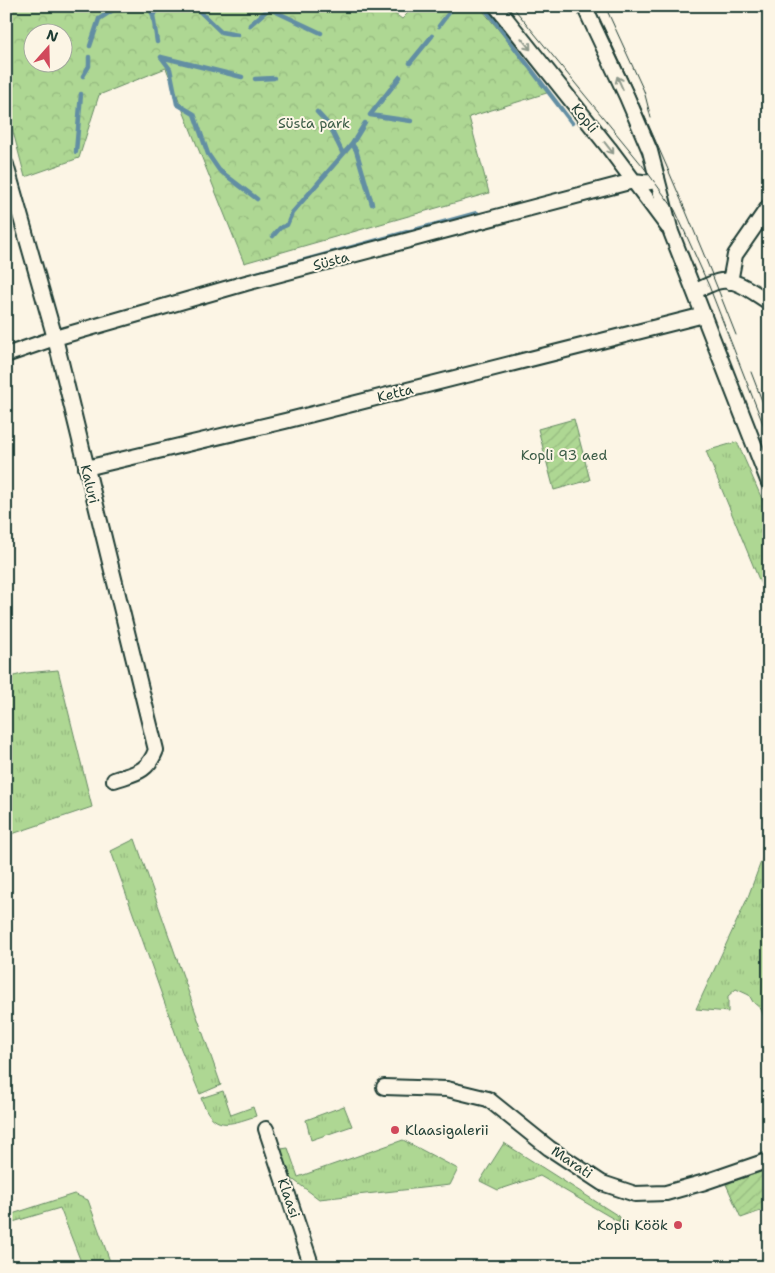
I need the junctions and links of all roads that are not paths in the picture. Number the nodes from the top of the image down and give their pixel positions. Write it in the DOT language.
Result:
graph roads {
  1 [pos="496,6"];
  2 [pos="584,6"];
  3 [pos="6,165"];
  4 [pos="657,177"];
  5 [pos="633,181"];
  6 [pos="769,206"];
  7 [pos="671,232"];
  8 [pos="730,282"];
  9 [pos="695,291"];
  10 [pos="769,302"];
  11 [pos="704,315"];
  12 [pos="55,338"];
  13 [pos="6,355"];
  14 [pos="86,468"];
  15 [pos="769,483"];
  16 [pos="114,780"];
  17 [pos="384,1087"];
  18 [pos="266,1129"];
  19 [pos="769,1160"];
  20 [pos="312,1267"];
  1 -- 5 [label="street, Kopli, one-way"];
  4 -- 2 [label="street, Kopli, one-way"];
  3 -- 12 [label="street, Kaluri"];
  4 -- 5 [label="street, Süsta"];
  4 -- 7 [label="street, Kopli"];
  5 -- 7 [label="street, Kopli"];
  5 -- 12 [label="street, Süsta"];
  6 -- 8 [label="street"];
  7 -- 9 [label="street, Kopli"];
  8 -- 9 [label="street"];
  8 -- 10 [label="street"];
  9 -- 11 [label="street, Kopli"];
  11 -- 14 [label="street, Ketta"];
  11 -- 15 [label="street, Kopli"];
  12 -- 13 [label="street, Süsta"];
  12 -- 14 [label="street, Kaluri"];
  14 -- 16 [label="street, Kaluri"];
  17 -- 19 [label="street, Marati"];
  18 -- 20 [label="street, Klaasi"];
}
